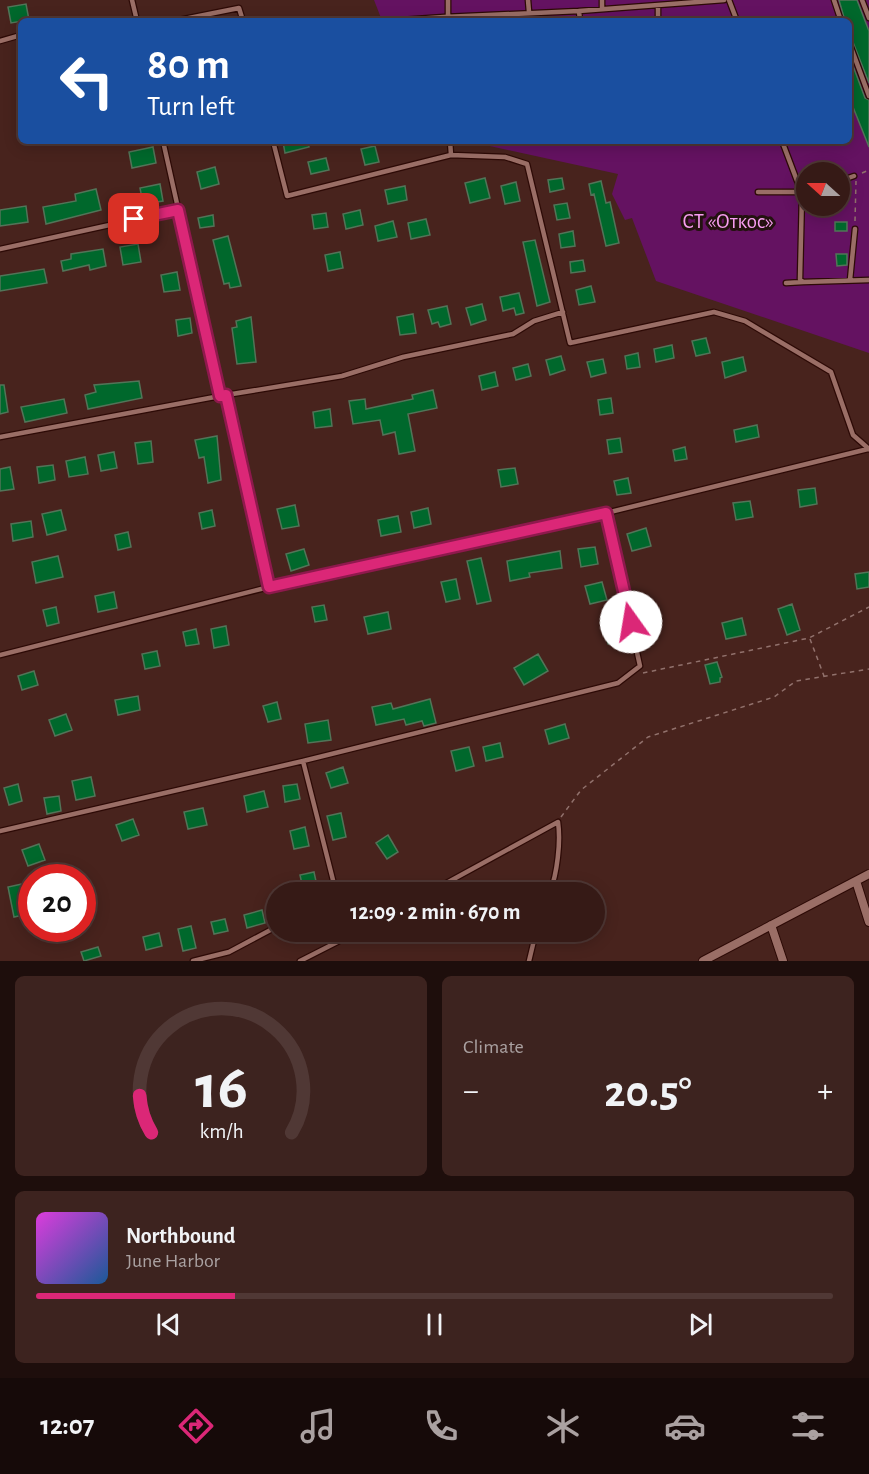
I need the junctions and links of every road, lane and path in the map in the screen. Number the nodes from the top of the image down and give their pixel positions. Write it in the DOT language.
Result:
graph roads {
  1 [pos="132,0"];
  2 [pos="448,0"];
  3 [pos="528,0"];
  4 [pos="602,0"];
  5 [pos="724,0"];
  6 [pos="729,0"];
  7 [pos="834,0"];
  8 [pos="862,0"];
  9 [pos="658,5"];
  10 [pos="602,9"];
  11 [pos="579,11"];
  12 [pos="529,12"];
  13 [pos="136,18"];
  14 [pos="189,18"];
  15 [pos="242,18"];
  16 [pos="446,18"];
  17 [pos="580,18"];
  18 [pos="658,18"];
  19 [pos="736,18"];
  20 [pos="840,18"];
  21 [pos="869,18"];
  22 [pos="18,36"];
  23 [pos="0,41"];
  24 [pos="852,50"];
  25 [pos="869,96"];
  26 [pos="164,144"];
  27 [pos="274,144"];
  28 [pos="450,144"];
  29 [pos="783,144"];
  30 [pos="451,156"];
  31 [pos="869,170"];
  32 [pos="796,173"];
  33 [pos="854,176"];
  34 [pos="850,177"];
  35 [pos="758,192"];
  36 [pos="796,193"];
  37 [pos="178,210"];
  38 [pos="804,216"];
  39 [pos="855,230"];
  40 [pos="0,249"];
  41 [pos="850,280"];
  42 [pos="869,280"];
  43 [pos="803,282"];
  44 [pos="786,283"];
  45 [pos="563,312"];
  46 [pos="226,395"];
  47 [pos="220,396"];
  48 [pos="0,437"];
  49 [pos="868,449"];
  50 [pos="606,513"];
  51 [pos="269,587"];
  52 [pos="869,607"];
  53 [pos="809,638"];
  54 [pos="0,655"];
  55 [pos="869,669"];
  56 [pos="631,676"];
  57 [pos="824,676"];
  58 [pos="303,761"];
  59 [pos="558,822"];
  60 [pos="0,831"];
  61 [pos="869,874"];
  62 [pos="855,881"];
  63 [pos="333,882"];
  64 [pos="448,882"];
  65 [pos="554,882"];
  66 [pos="869,922"];
  67 [pos="771,925"];
  68 [pos="266,932"];
  69 [pos="337,942"];
  70 [pos="534,942"];
  71 [pos="193,961"];
  72 [pos="300,961"];
  73 [pos="529,961"];
  74 [pos="703,961"];
  75 [pos="783,961"];
  1 -- 13 [label="lane"];
  2 -- 16 [label="lane"];
  3 -- 12 [label="lane"];
  4 -- 10 [label="lane"];
  5 -- 9 [label="lane"];
  6 -- 19 [label="lane"];
  7 -- 20 [label="lane"];
  8 -- 21 [label="lane"];
  9 -- 10 [label="lane"];
  9 -- 18 [label="lane"];
  10 -- 11 [label="lane"];
  11 -- 12 [label="lane"];
  11 -- 17 [label="lane"];
  12 -- 16 [label="lane"];
  14 -- 15 [label="lane"];
  22 -- 23 [label="lane"];
  24 -- 25 [label="lane"];
  26 -- 37 [label="lane"];
  27 -- 30 [label="lane"];
  28 -- 30 [label="lane"];
  29 -- 32 [label="lane"];
  30 -- 45 [label="lane"];
  31 -- 33 [label="path"];
  33 -- 34 [label="lane"];
  33 -- 39 [label="path"];
  35 -- 36 [label="lane"];
  37 -- 40 [label="lane"];
  37 -- 47 [label="lane"];
  38 -- 43 [label="lane"];
  39 -- 41 [label="lane"];
  41 -- 42 [label="lane"];
  41 -- 43 [label="lane"];
  43 -- 44 [label="lane"];
  45 -- 46 [label="lane"];
  45 -- 49 [label="lane"];
  46 -- 47 [label="lane"];
  46 -- 51 [label="lane"];
  47 -- 48 [label="lane"];
  49 -- 50 [label="lane"];
  50 -- 51 [label="lane"];
  50 -- 56 [label="lane"];
  51 -- 54 [label="lane"];
  52 -- 53 [label="path"];
  53 -- 56 [label="path"];
  53 -- 57 [label="path"];
  55 -- 57 [label="path"];
  56 -- 58 [label="lane"];
  57 -- 59 [label="path"];
  58 -- 60 [label="lane"];
  58 -- 63 [label="lane"];
  59 -- 64 [label="lane"];
  59 -- 65 [label="lane"];
  61 -- 62 [label="street"];
  62 -- 66 [label="street"];
  62 -- 67 [label="street"];
  67 -- 74 [label="street"];
  67 -- 75 [label="street"];
  68 -- 71 [label="lane"];
  69 -- 72 [label="lane"];
  70 -- 73 [label="lane"];
}
